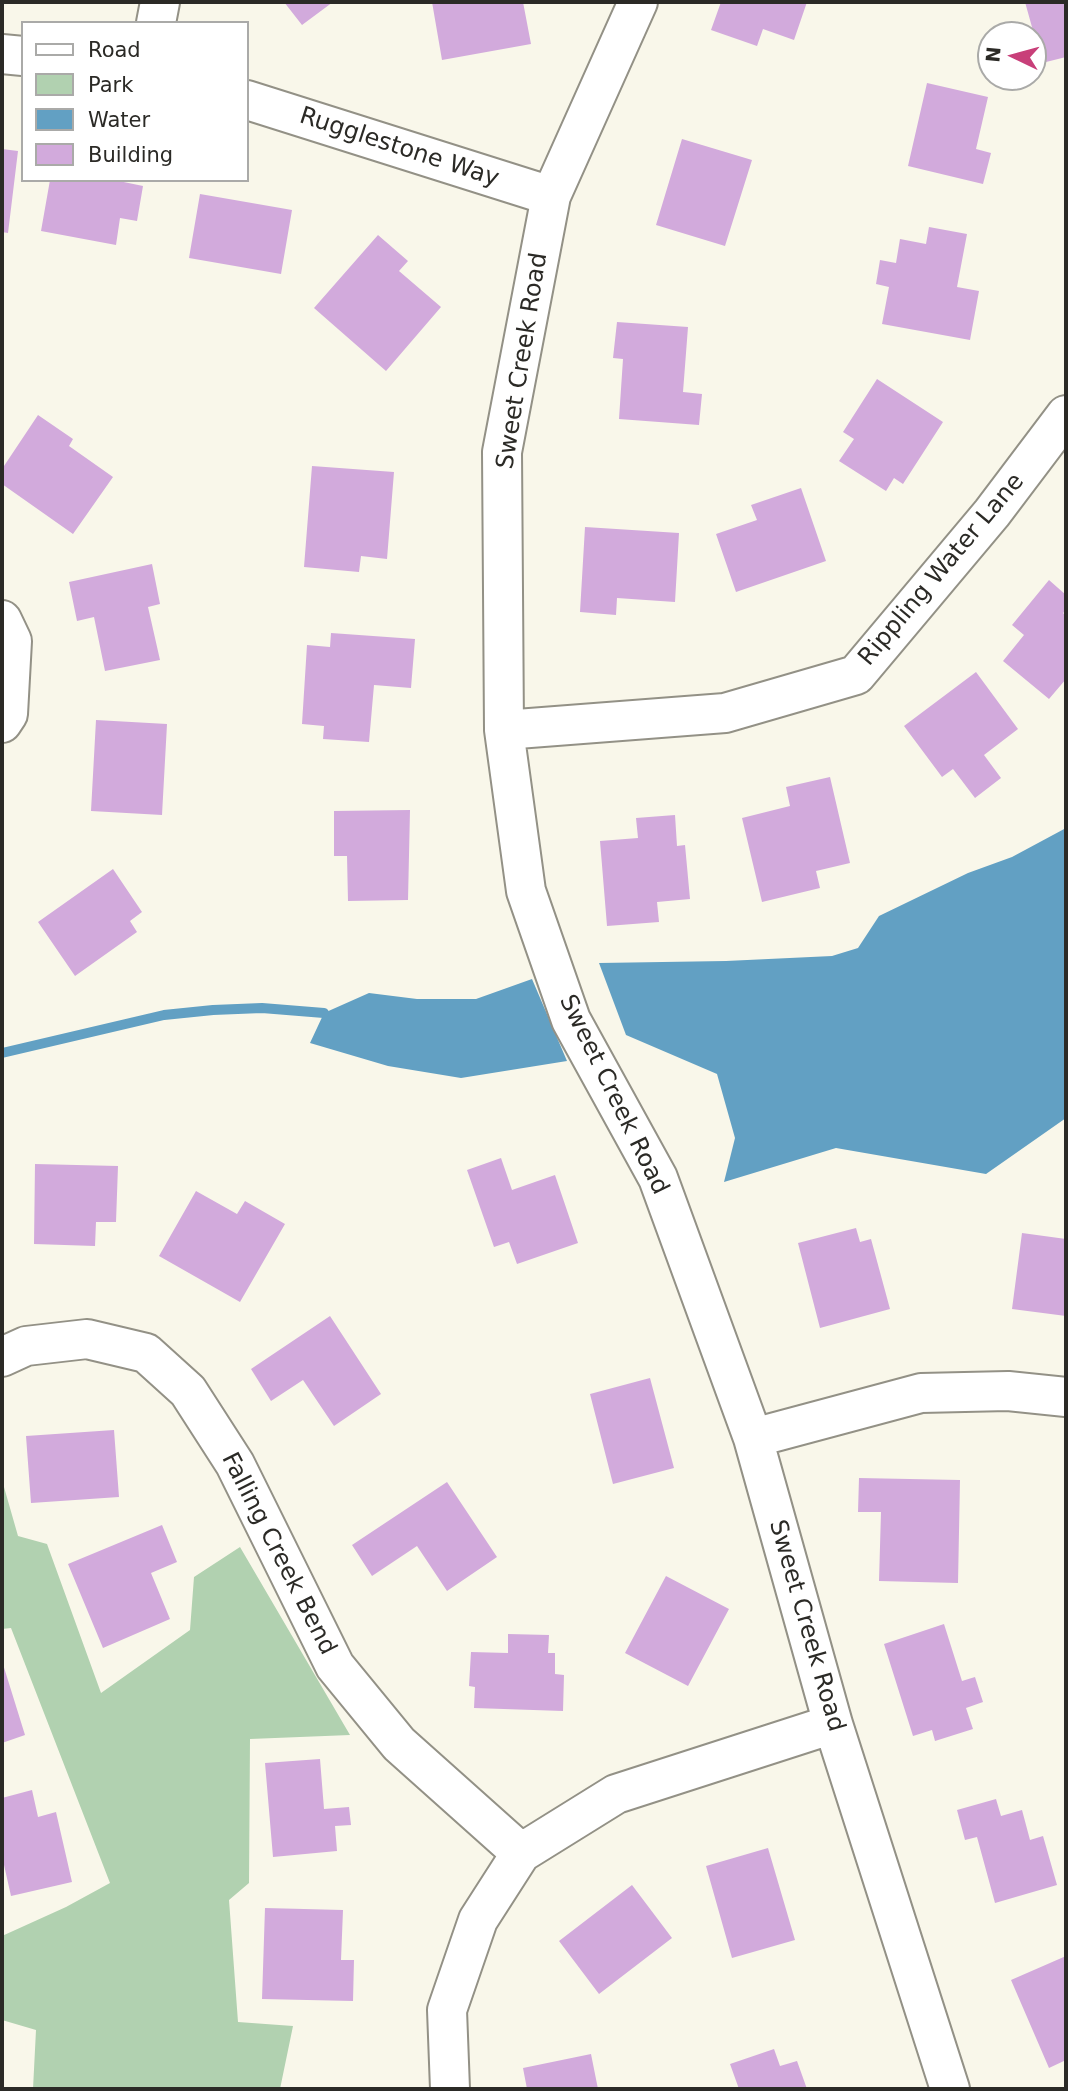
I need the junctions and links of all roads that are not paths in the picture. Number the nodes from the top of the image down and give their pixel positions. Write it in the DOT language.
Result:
graph roads {
  1 [pos="160,2"];
  2 [pos="638,2"];
  3 [pos="156,21"];
  4 [pos="2,54"];
  5 [pos="21,56"];
  6 [pos="248,100"];
  7 [pos="551,196"];
  8 [pos="1066,415"];
  9 [pos="2,620"];
  10 [pos="2,723"];
  11 [pos="504,730"];
  12 [pos="2,1357"];
  13 [pos="1066,1397"];
  14 [pos="753,1438"];
  15 [pos="833,1724"];
  16 [pos="522,1853"];
  17 [pos="450,2089"];
  18 [pos="950,2089"];
  1 -- 3 [label="street"];
  2 -- 7 [label="street, Sweet Creek Road"];
  4 -- 5 [label="street"];
  6 -- 7 [label="street, Rugglestone Way"];
  7 -- 11 [label="street, Sweet Creek Road"];
  8 -- 11 [label="street, Rippling Water Lane"];
  9 -- 10 [label="street"];
  11 -- 14 [label="street, Sweet Creek Road"];
  12 -- 16 [label="street, Falling Creek Bend"];
  13 -- 14 [label="street"];
  14 -- 15 [label="street, Sweet Creek Road"];
  15 -- 16 [label="street"];
  15 -- 18 [label="street, Sweet Creek Road"];
  16 -- 17 [label="street"];
}
